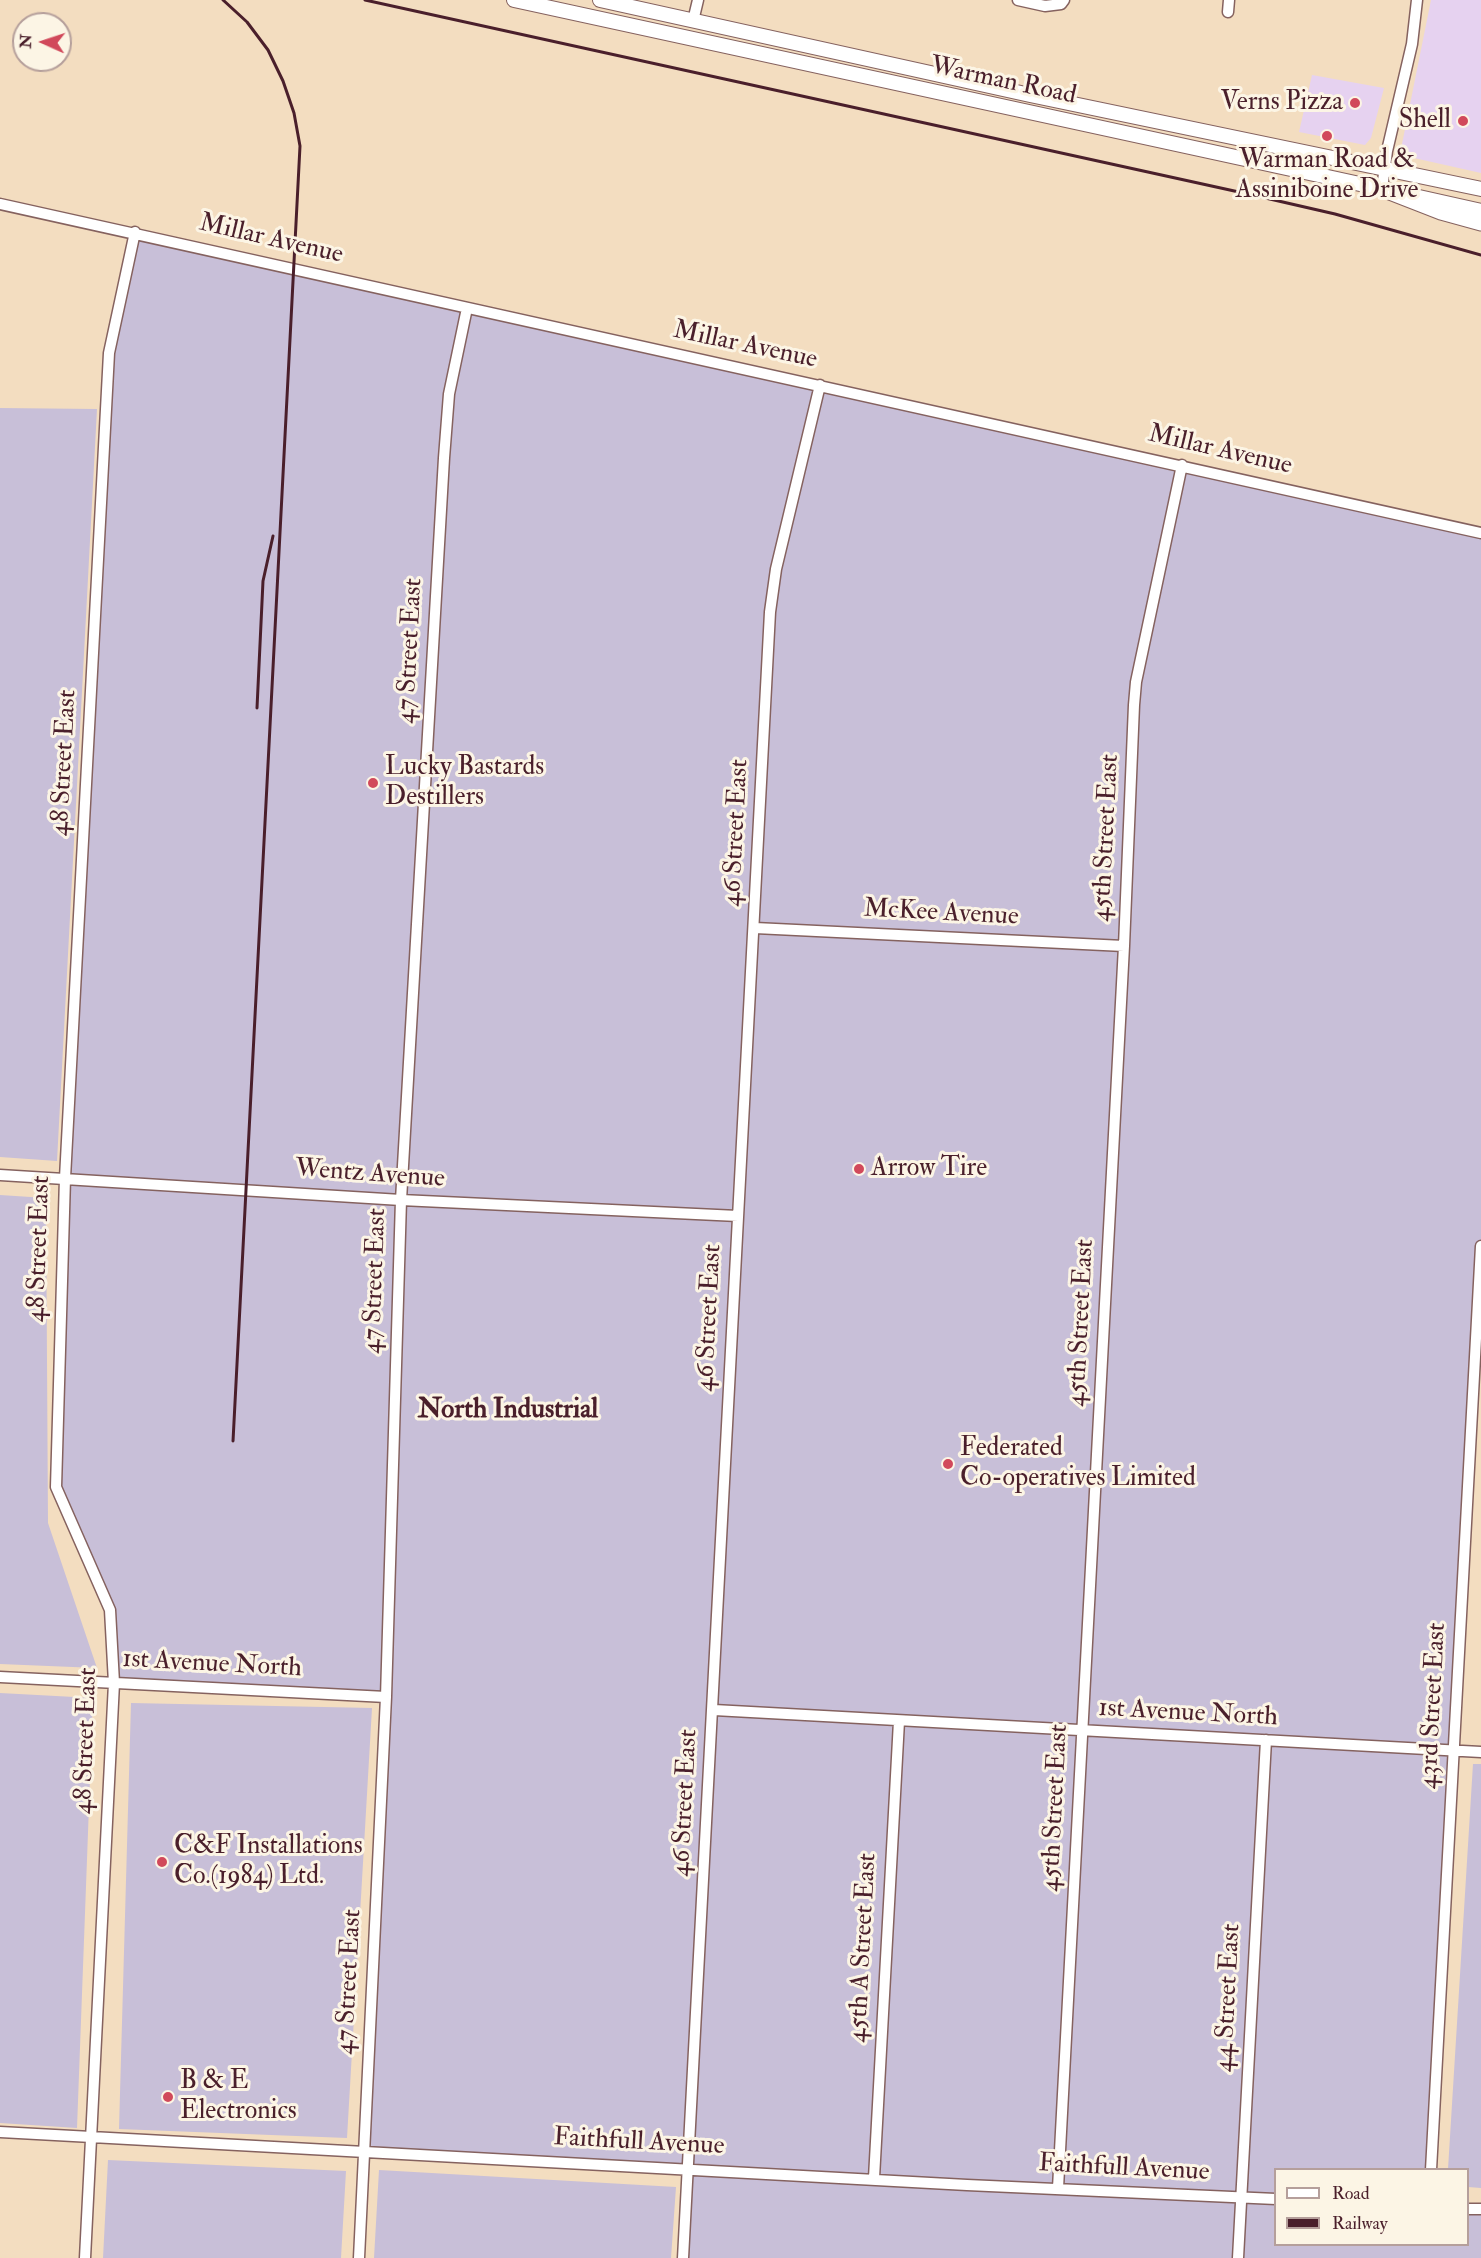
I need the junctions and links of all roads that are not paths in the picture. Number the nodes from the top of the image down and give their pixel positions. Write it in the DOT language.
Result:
graph roads {
  1 [pos="514,0"];
  2 [pos="600,0"];
  3 [pos="698,0"];
  4 [pos="1018,0"];
  5 [pos="1064,0"];
  6 [pos="1229,0"];
  7 [pos="1417,0"];
  8 [pos="555,9"];
  9 [pos="1228,12"];
  10 [pos="693,21"];
  11 [pos="1385,169"];
  12 [pos="1382,189"];
  13 [pos="1481,189"];
  14 [pos="0,204"];
  15 [pos="1481,211"];
  16 [pos="1481,223"];
  17 [pos="135,232"];
  18 [pos="467,308"];
  19 [pos="820,385"];
  20 [pos="1182,465"];
  21 [pos="1481,533"];
  22 [pos="755,928"];
  23 [pos="1124,946"];
  24 [pos="0,1175"];
  25 [pos="65,1179"];
  26 [pos="401,1200"];
  27 [pos="738,1216"];
  28 [pos="1481,1245"];
  29 [pos="0,1677"];
  30 [pos="114,1683"];
  31 [pos="386,1697"];
  32 [pos="714,1710"];
  33 [pos="899,1721"];
  34 [pos="1082,1731"];
  35 [pos="1266,1740"];
  36 [pos="1454,1750"];
  37 [pos="1481,1752"];
  38 [pos="0,2132"];
  39 [pos="91,2137"];
  40 [pos="364,2152"];
  41 [pos="688,2168"];
  42 [pos="1431,2168"];
  43 [pos="874,2178"];
  44 [pos="1058,2188"];
  45 [pos="1241,2197"];
  46 [pos="1274,2199"];
  47 [pos="85,2258"];
  48 [pos="359,2258"];
  49 [pos="682,2258"];
  50 [pos="1238,2258"];
  1 -- 8 [label="main road, Warman Road"];
  2 -- 10 [label="main road, Warman Road"];
  3 -- 10 [label="street"];
  4 -- 5 [label="street"];
  6 -- 9 [label="street"];
  7 -- 11 [label="street"];
  8 -- 10 [label="main road"];
  8 -- 12 [label="main road, Warman Road"];
  10 -- 11 [label="main road, Warman Road"];
  11 -- 12 [label="street"];
  11 -- 13 [label="main road, Warman Road"];
  12 -- 15 [label="main road, Warman Road"];
  12 -- 16 [label="highway"];
  14 -- 17 [label="street, Millar Avenue"];
  17 -- 18 [label="street, Millar Avenue"];
  17 -- 25 [label="street, 48 Street East"];
  18 -- 19 [label="street, Millar Avenue"];
  18 -- 26 [label="street, 47 Street East"];
  19 -- 20 [label="street, Millar Avenue"];
  19 -- 22 [label="street, 46 Street East"];
  20 -- 21 [label="street, Millar Avenue"];
  20 -- 23 [label="street, 45th Street East"];
  22 -- 23 [label="street, McKee Avenue"];
  22 -- 27 [label="street, 46 Street East"];
  23 -- 34 [label="street, 45th Street East"];
  24 -- 25 [label="street, Wentz Avenue"];
  25 -- 26 [label="street, Wentz Avenue"];
  25 -- 30 [label="street, 48 Street East"];
  26 -- 27 [label="street, Wentz Avenue"];
  26 -- 31 [label="street, 47 Street East"];
  27 -- 32 [label="street, 46 Street East"];
  28 -- 36 [label="street, 43rd Street East"];
  29 -- 30 [label="street, 1st Avenue North"];
  30 -- 31 [label="street, 1st Avenue North"];
  30 -- 39 [label="street, 48 Street East"];
  31 -- 40 [label="street, 47 Street East"];
  32 -- 33 [label="street, 1st Avenue North"];
  32 -- 41 [label="street, 46 Street East"];
  33 -- 34 [label="street, 1st Avenue North"];
  33 -- 43 [label="street, 45th A Street East"];
  34 -- 35 [label="street, 1st Avenue North"];
  34 -- 44 [label="street, 45th Street East"];
  35 -- 36 [label="street, 1st Avenue North"];
  35 -- 45 [label="street, 44 Street East"];
  36 -- 37 [label="street, 1st Avenue North"];
  36 -- 42 [label="street, 43rd Street East"];
  38 -- 39 [label="street, Faithfull Avenue"];
  39 -- 40 [label="street, Faithfull Avenue"];
  39 -- 47 [label="street, 48 Street East"];
  40 -- 41 [label="street, Faithfull Avenue"];
  40 -- 48 [label="street, 47 Street East"];
  41 -- 43 [label="street, Faithfull Avenue"];
  41 -- 49 [label="street, 46 Street East"];
  43 -- 44 [label="street, Faithfull Avenue"];
  44 -- 45 [label="street, Faithfull Avenue"];
  45 -- 46 [label="street, Faithfull Avenue"];
  45 -- 50 [label="street, 44 Street East"];
}
